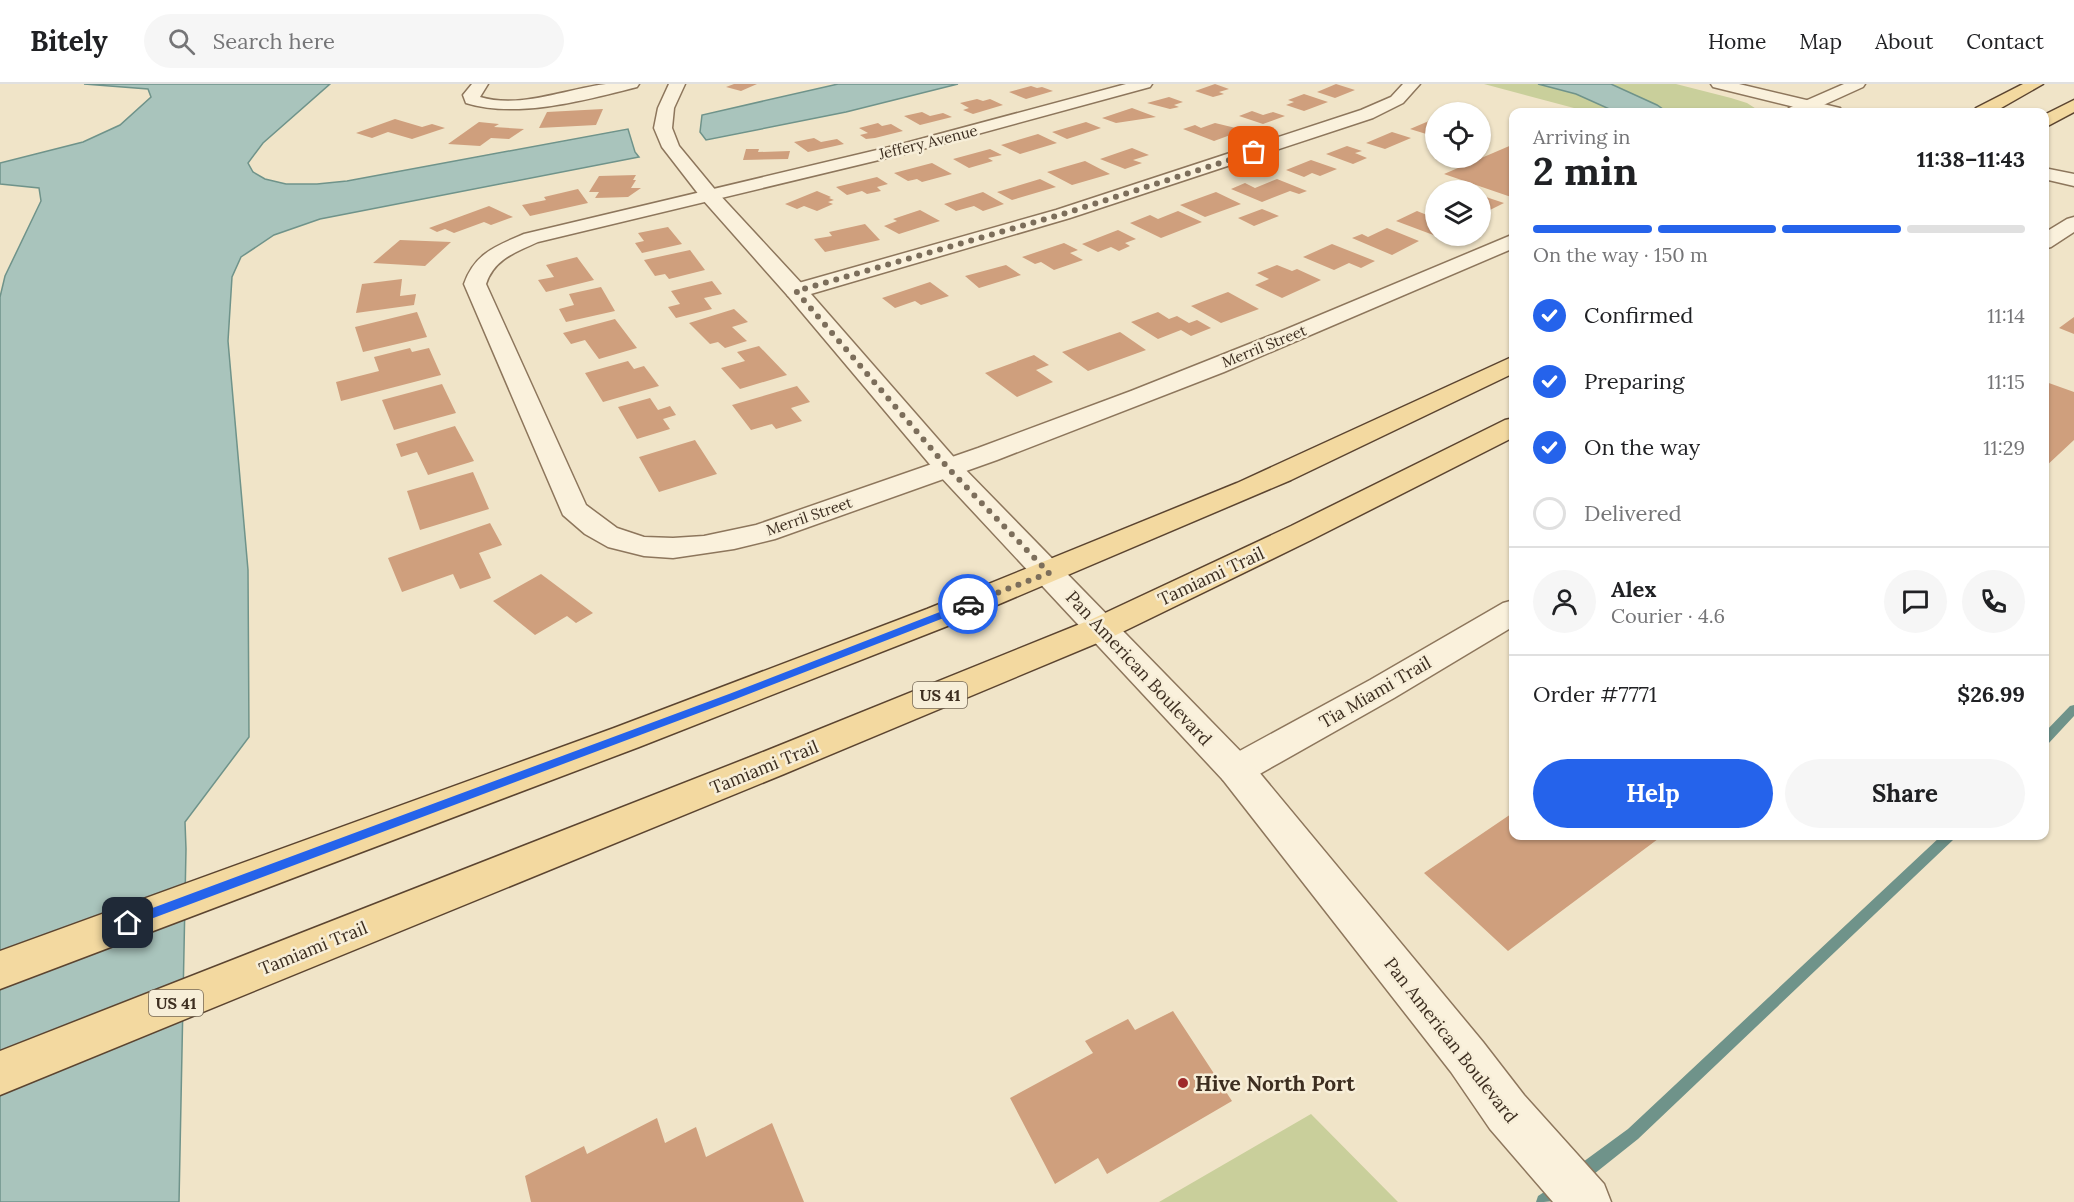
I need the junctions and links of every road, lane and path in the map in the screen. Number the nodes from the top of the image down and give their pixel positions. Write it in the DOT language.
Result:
graph roads {
  1 [pos="480,84"];
  2 [pos="631,84"];
  3 [pos="677,84"];
  4 [pos="1144,84"];
  5 [pos="1412,84"];
  6 [pos="1857,84"];
  7 [pos="2035,84"];
  8 [pos="1711,85"];
  9 [pos="2074,105"];
  10 [pos="1792,108"];
  11 [pos="1808,108"];
  12 [pos="1990,108"];
  13 [pos="2049,120"];
  14 [pos="2049,166"];
  15 [pos="2074,172"];
  16 [pos="2049,174"];
  17 [pos="2074,180"];
  18 [pos="710,196"];
  19 [pos="2074,222"];
  20 [pos="2049,240"];
  21 [pos="1509,242"];
  22 [pos="796,291"];
  23 [pos="1509,365"];
  24 [pos="1509,429"];
  25 [pos="948,468"];
  26 [pos="1049,573"];
  27 [pos="1509,613"];
  28 [pos="1102,628"];
  29 [pos="1236,770"];
  30 [pos="0,970"];
  31 [pos="0,1073"];
  32 [pos="1586,1202"];
  1 -- 2 [label="street"];
  3 -- 18 [label="street, Pan American Boulevard"];
  4 -- 18 [label="street, Jeffery Avenue"];
  5 -- 22 [label="street"];
  6 -- 11 [label="street"];
  7 -- 12 [label="main road"];
  8 -- 10 [label="street"];
  9 -- 13 [label="main road"];
  14 -- 15 [label="street"];
  16 -- 17 [label="street"];
  18 -- 22 [label="street, Pan American Boulevard"];
  18 -- 25 [label="street, Merril Street"];
  19 -- 20 [label="street"];
  21 -- 25 [label="street, Merril Street"];
  22 -- 25 [label="street, Pan American Boulevard"];
  23 -- 26 [label="main road"];
  24 -- 28 [label="main road, Tamiami Trail / US 41"];
  25 -- 26 [label="street, Pan American Boulevard"];
  26 -- 28 [label="street, Pan American Boulevard"];
  26 -- 30 [label="main road"];
  27 -- 29 [label="street, Tia Miami Trail"];
  28 -- 29 [label="street, Pan American Boulevard"];
  28 -- 31 [label="main road, Tamiami Trail / US 41"];
  29 -- 32 [label="street, Pan American Boulevard"];
}
